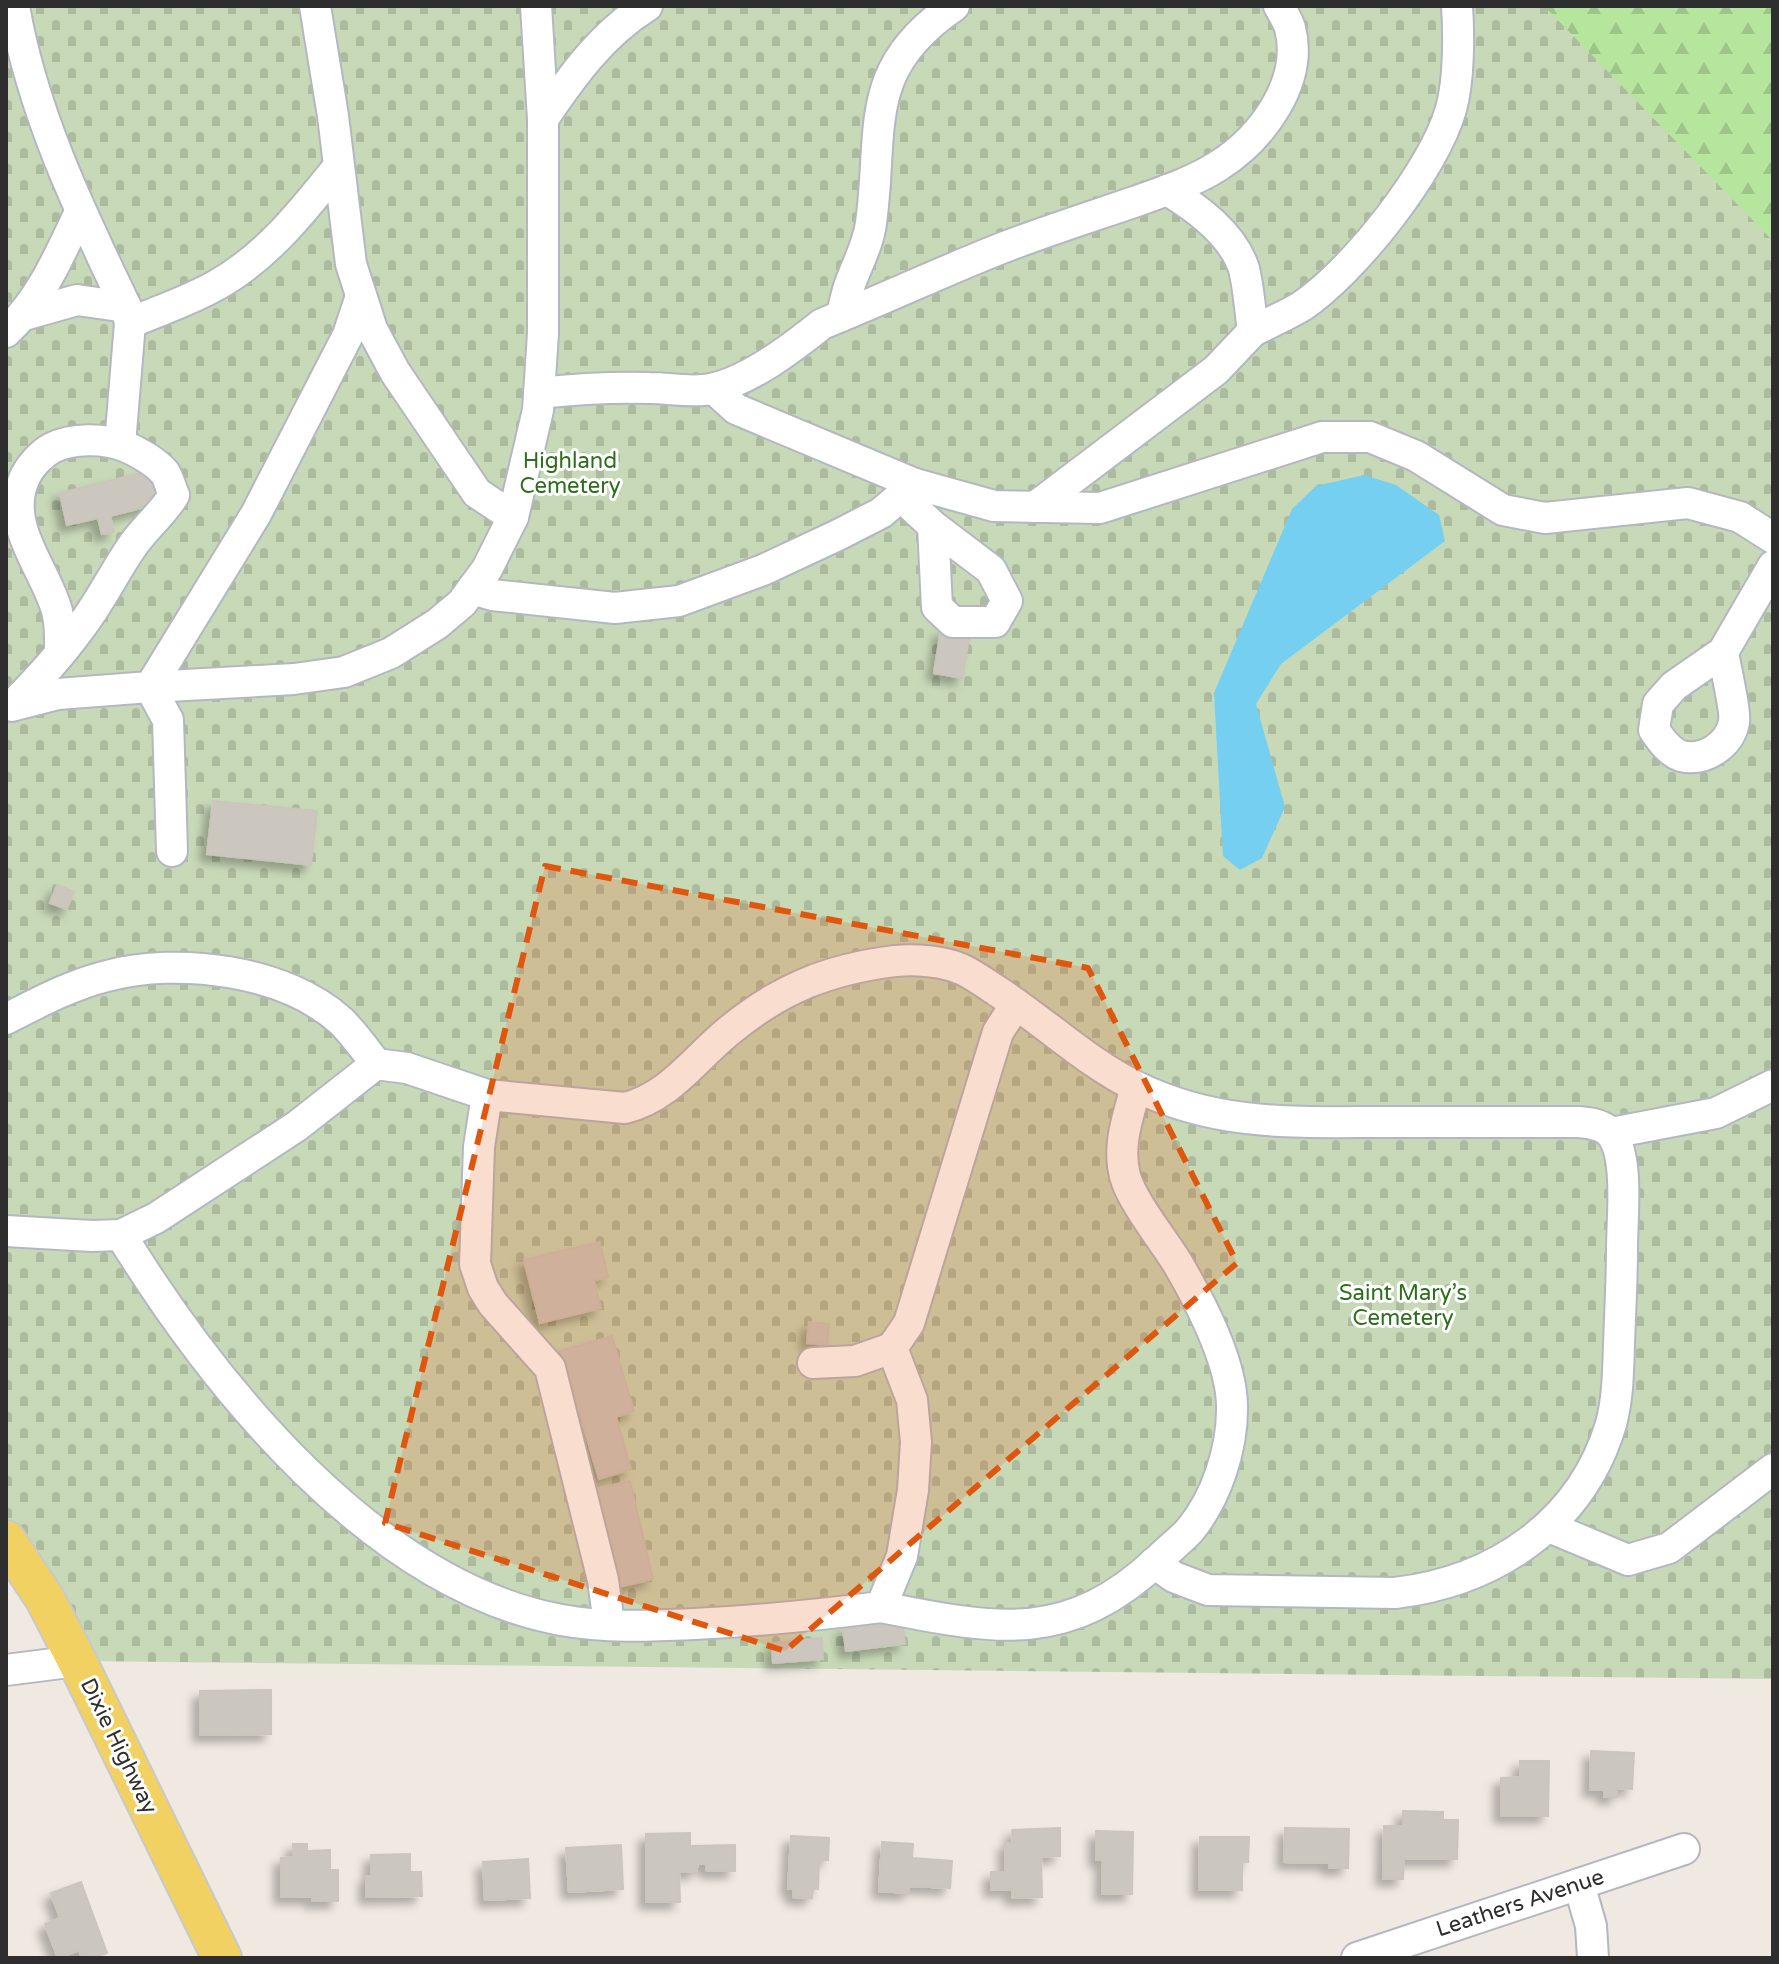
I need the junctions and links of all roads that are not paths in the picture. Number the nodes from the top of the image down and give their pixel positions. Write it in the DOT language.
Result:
graph roads {
  1 [pos="14,6"];
  2 [pos="315,6"];
  3 [pos="536,6"];
  4 [pos="647,6"];
  5 [pos="954,6"];
  6 [pos="1279,6"];
  7 [pos="1457,6"];
  8 [pos="543,119"];
  9 [pos="338,167"];
  10 [pos="1167,190"];
  11 [pos="80,212"];
  12 [pos="361,296"];
  13 [pos="128,315"];
  14 [pos="841,316"];
  15 [pos="15,324"];
  16 [pos="1253,331"];
  17 [pos="714,389"];
  18 [pos="539,393"];
  19 [pos="120,444"];
  20 [pos="17,463"];
  21 [pos="909,490"];
  22 [pos="1035,507"];
  23 [pos="513,517"];
  24 [pos="933,526"];
  25 [pos="1773,538"];
  26 [pos="1773,566"];
  27 [pos="472,589"];
  28 [pos="1723,652"];
  29 [pos="60,654"];
  30 [pos="150,687"];
  31 [pos="9,708"];
  32 [pos="172,851"];
  33 [pos="1016,1004"];
  34 [pos="6,1019"];
  35 [pos="376,1064"];
  36 [pos="1773,1085"];
  37 [pos="1136,1087"];
  38 [pos="487,1095"];
  39 [pos="1611,1133"];
  40 [pos="6,1231"];
  41 [pos="121,1235"];
  42 [pos="892,1348"];
  43 [pos="813,1363"];
  44 [pos="1773,1469"];
  45 [pos="1549,1527"];
  46 [pos="6,1540"];
  47 [pos="1154,1563"];
  48 [pos="881,1607"];
  49 [pos="609,1624"];
  50 [pos="77,1661"];
  51 [pos="6,1670"];
  52 [pos="1684,1849"];
  53 [pos="1579,1884"];
  54 [pos="222,1958"];
  55 [pos="1357,1958"];
  56 [pos="1593,1958"];
  1 -- 11 [label="street"];
  2 -- 9 [label="street"];
  3 -- 8 [label="street"];
  4 -- 8 [label="street"];
  5 -- 14 [label="street"];
  6 -- 10 [label="street"];
  7 -- 16 [label="street"];
  8 -- 18 [label="street"];
  9 -- 12 [label="street"];
  9 -- 13 [label="street"];
  10 -- 14 [label="street"];
  10 -- 16 [label="street"];
  11 -- 13 [label="street"];
  11 -- 15 [label="street"];
  12 -- 23 [label="street"];
  12 -- 30 [label="street"];
  13 -- 15 [label="street"];
  13 -- 19 [label="street"];
  14 -- 17 [label="street"];
  16 -- 22 [label="street"];
  17 -- 18 [label="street"];
  17 -- 21 [label="street"];
  18 -- 23 [label="street"];
  19 -- 20 [label="street"];
  19 -- 29 [label="street"];
  20 -- 29 [label="street"];
  21 -- 22 [label="street"];
  21 -- 24 [label="street"];
  21 -- 27 [label="street"];
  22 -- 25 [label="street"];
  23 -- 27 [label="street"];
  26 -- 28 [label="street"];
  27 -- 30 [label="street"];
  29 -- 31 [label="street"];
  30 -- 31 [label="street"];
  30 -- 32 [label="street"];
  33 -- 37 [label="street"];
  33 -- 38 [label="street"];
  33 -- 42 [label="street"];
  34 -- 35 [label="street"];
  35 -- 38 [label="street"];
  35 -- 41 [label="street"];
  36 -- 39 [label="street"];
  37 -- 39 [label="street"];
  37 -- 47 [label="street"];
  38 -- 49 [label="street"];
  39 -- 45 [label="street"];
  40 -- 41 [label="street"];
  41 -- 49 [label="street"];
  42 -- 43 [label="street"];
  42 -- 48 [label="street"];
  44 -- 45 [label="street"];
  45 -- 47 [label="street"];
  46 -- 50 [label="main road, Dixie Highway"];
  47 -- 48 [label="street"];
  48 -- 49 [label="street"];
  50 -- 51 [label="street"];
  50 -- 54 [label="main road, Dixie Highway"];
  52 -- 53 [label="street, Leathers Avenue"];
  53 -- 55 [label="street, Leathers Avenue"];
  53 -- 56 [label="street"];
}
